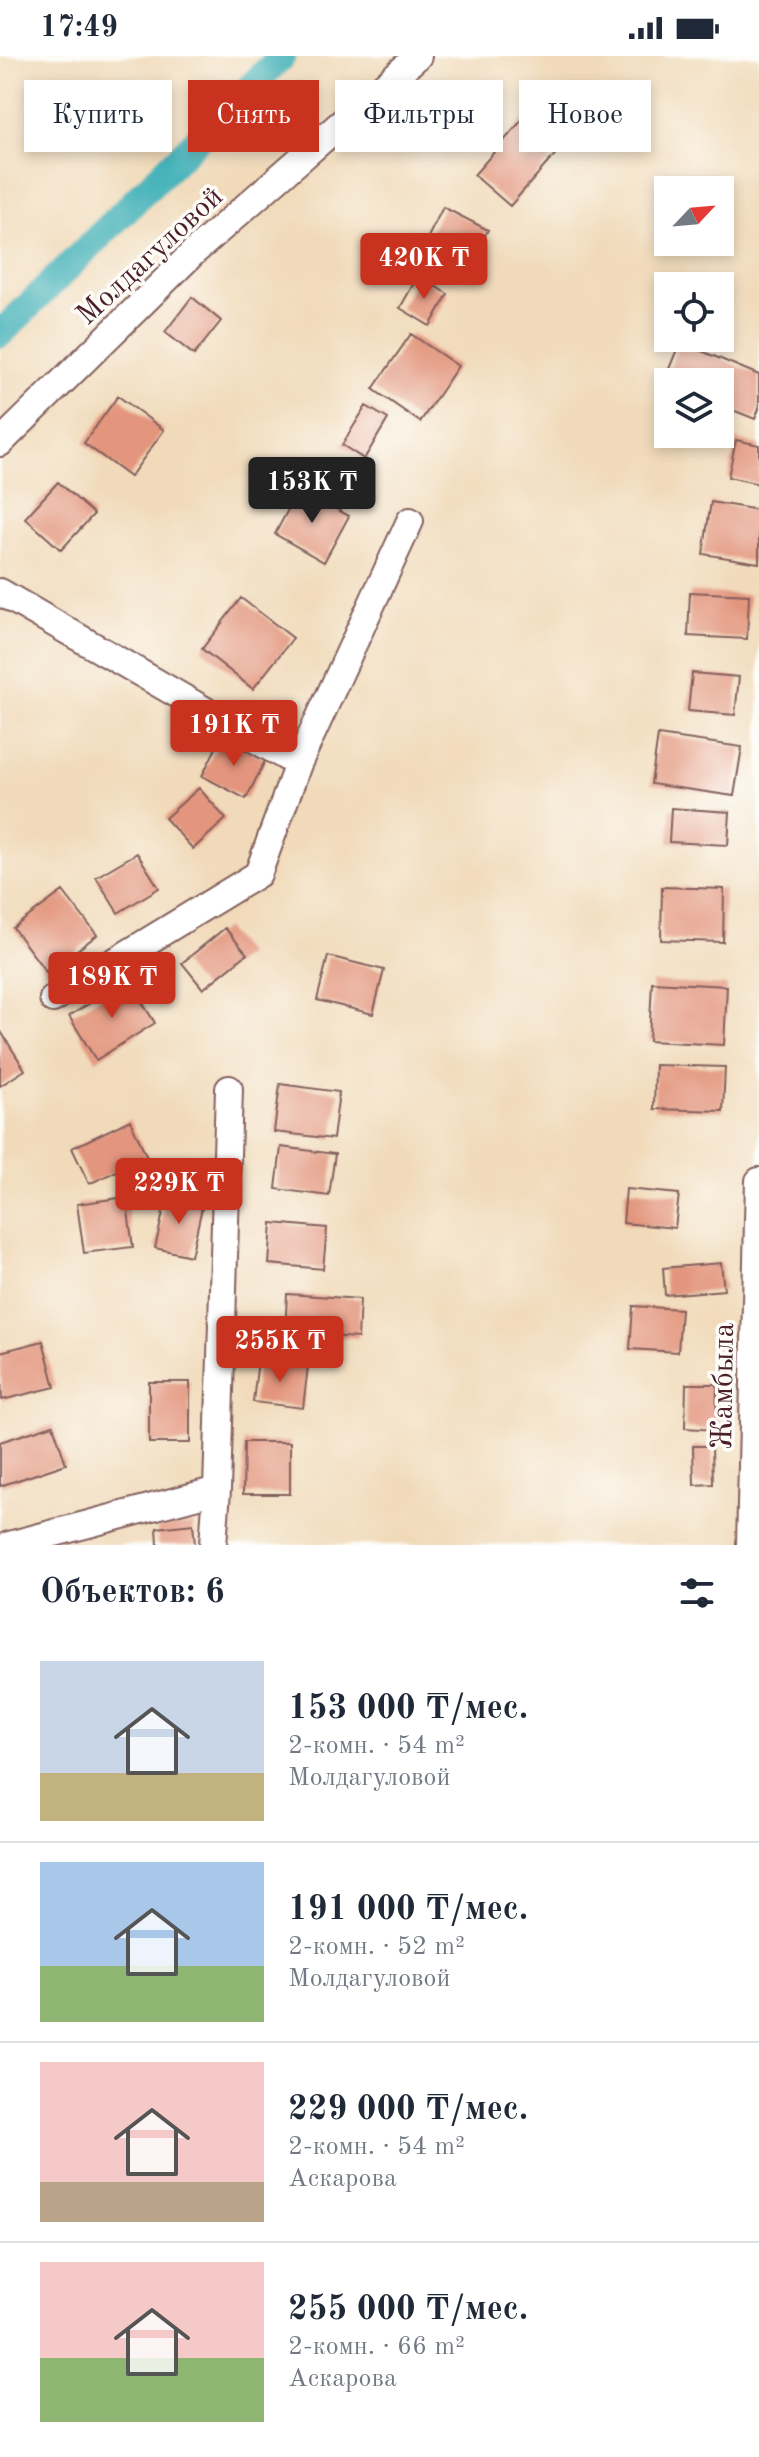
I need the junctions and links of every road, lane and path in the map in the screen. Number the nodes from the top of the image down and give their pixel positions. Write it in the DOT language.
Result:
graph roads {
  1 [pos="418,56"];
  2 [pos="0,443"];
  3 [pos="410,521"];
  4 [pos="0,592"];
  5 [pos="298,764"];
  6 [pos="53,999"];
  7 [pos="229,1089"];
  8 [pos="759,1181"];
  9 [pos="217,1490"];
  10 [pos="9,1545"];
  11 [pos="213,1545"];
  12 [pos="750,1545"];
  1 -- 2 [label="street, Молдагуловой"];
  3 -- 5 [label="street"];
  4 -- 5 [label="street"];
  5 -- 6 [label="street"];
  7 -- 9 [label="street"];
  8 -- 12 [label="street, Жамбыла"];
  9 -- 10 [label="street"];
  9 -- 11 [label="street"];
}
